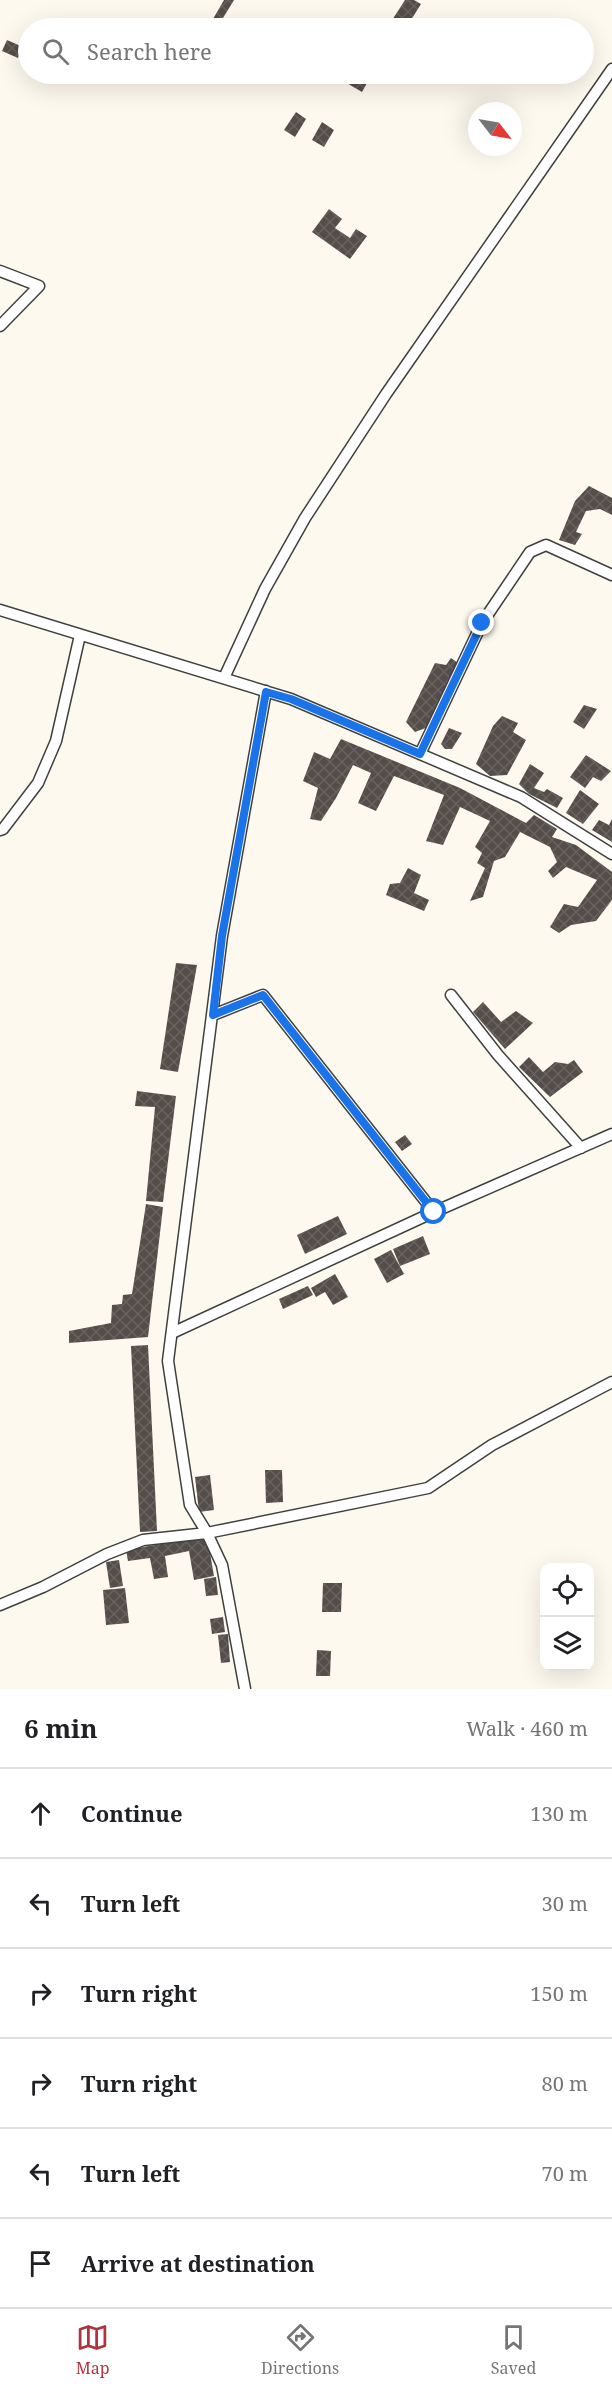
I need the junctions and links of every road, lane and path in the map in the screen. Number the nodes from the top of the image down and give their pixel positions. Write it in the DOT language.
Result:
graph roads {
  1 [pos="612,69"];
  2 [pos="0,271"];
  3 [pos="0,326"];
  4 [pos="612,575"];
  5 [pos="0,610"];
  6 [pos="80,635"];
  7 [pos="224,678"];
  8 [pos="266,692"];
  9 [pos="420,754"];
  10 [pos="0,830"];
  11 [pos="612,854"];
  12 [pos="451,995"];
  13 [pos="213,1015"];
  14 [pos="612,1134"];
  15 [pos="581,1148"];
  16 [pos="434,1212"];
  17 [pos="172,1333"];
  18 [pos="612,1382"];
  19 [pos="207,1533"];
  20 [pos="0,1605"];
  21 [pos="245,1689"];
  1 -- 7 [label="street"];
  2 -- 3 [label="street"];
  4 -- 9 [label="street"];
  5 -- 6 [label="street"];
  6 -- 7 [label="street"];
  6 -- 10 [label="street"];
  7 -- 8 [label="street"];
  8 -- 9 [label="street"];
  8 -- 13 [label="street"];
  9 -- 11 [label="street"];
  12 -- 15 [label="street"];
  13 -- 16 [label="street"];
  13 -- 17 [label="street"];
  14 -- 15 [label="street"];
  15 -- 16 [label="street"];
  16 -- 17 [label="street"];
  17 -- 19 [label="street"];
  18 -- 19 [label="street"];
  19 -- 20 [label="street"];
  19 -- 21 [label="street"];
}
